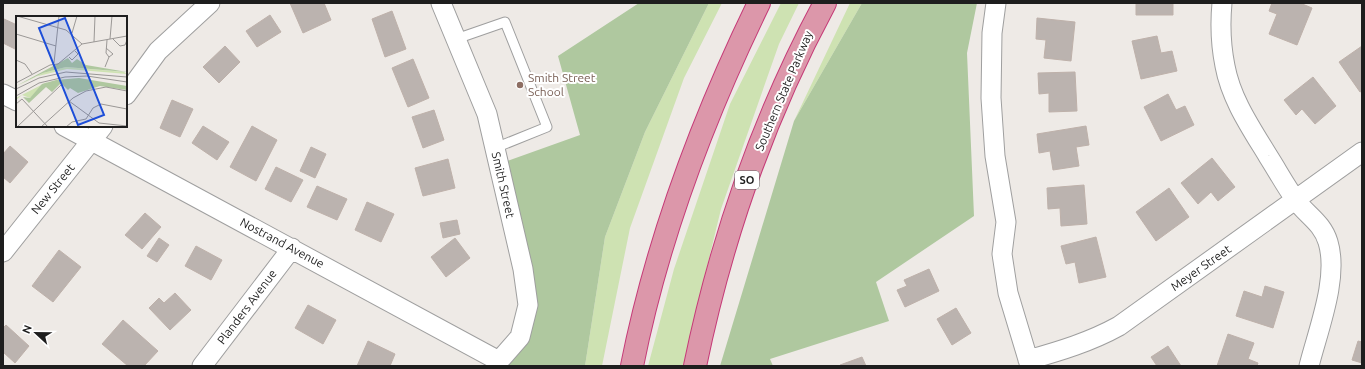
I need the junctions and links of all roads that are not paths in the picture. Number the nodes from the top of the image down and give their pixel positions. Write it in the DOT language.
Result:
graph roads {
  1 [pos="210,3"];
  2 [pos="441,3"];
  3 [pos="759,3"];
  4 [pos="825,3"];
  5 [pos="996,3"];
  6 [pos="1222,3"];
  7 [pos="456,40"];
  8 [pos="3,94"];
  9 [pos="127,94"];
  10 [pos="16,100"];
  11 [pos="66,127"];
  12 [pos="102,127"];
  13 [pos="92,141"];
  14 [pos="495,148"];
  15 [pos="1362,152"];
  16 [pos="1296,201"];
  17 [pos="292,248"];
  18 [pos="3,252"];
  19 [pos="1029,363"];
  20 [pos="499,364"];
  21 [pos="202,366"];
  22 [pos="632,366"];
  23 [pos="695,366"];
  24 [pos="1309,366"];
  1 -- 9 [label="street"];
  2 -- 7 [label="street, Smith Street"];
  3 -- 22 [label="highway"];
  4 -- 23 [label="highway, Southern State Parkway / SO"];
  5 -- 19 [label="street"];
  6 -- 16 [label="street"];
  7 -- 14 [label="street, Smith Street"];
  7 -- 14 [label="lane"];
  8 -- 10 [label="street"];
  11 -- 13 [label="street, Nostrand Avenue"];
  12 -- 13 [label="street, New Street"];
  13 -- 17 [label="street, Nostrand Avenue"];
  13 -- 18 [label="street, New Street"];
  14 -- 20 [label="street, Smith Street"];
  15 -- 16 [label="street, Meyer Street"];
  16 -- 19 [label="street, Meyer Street"];
  16 -- 24 [label="street"];
  17 -- 20 [label="street, Nostrand Avenue"];
  17 -- 21 [label="street, Planders Avenue"];
}
